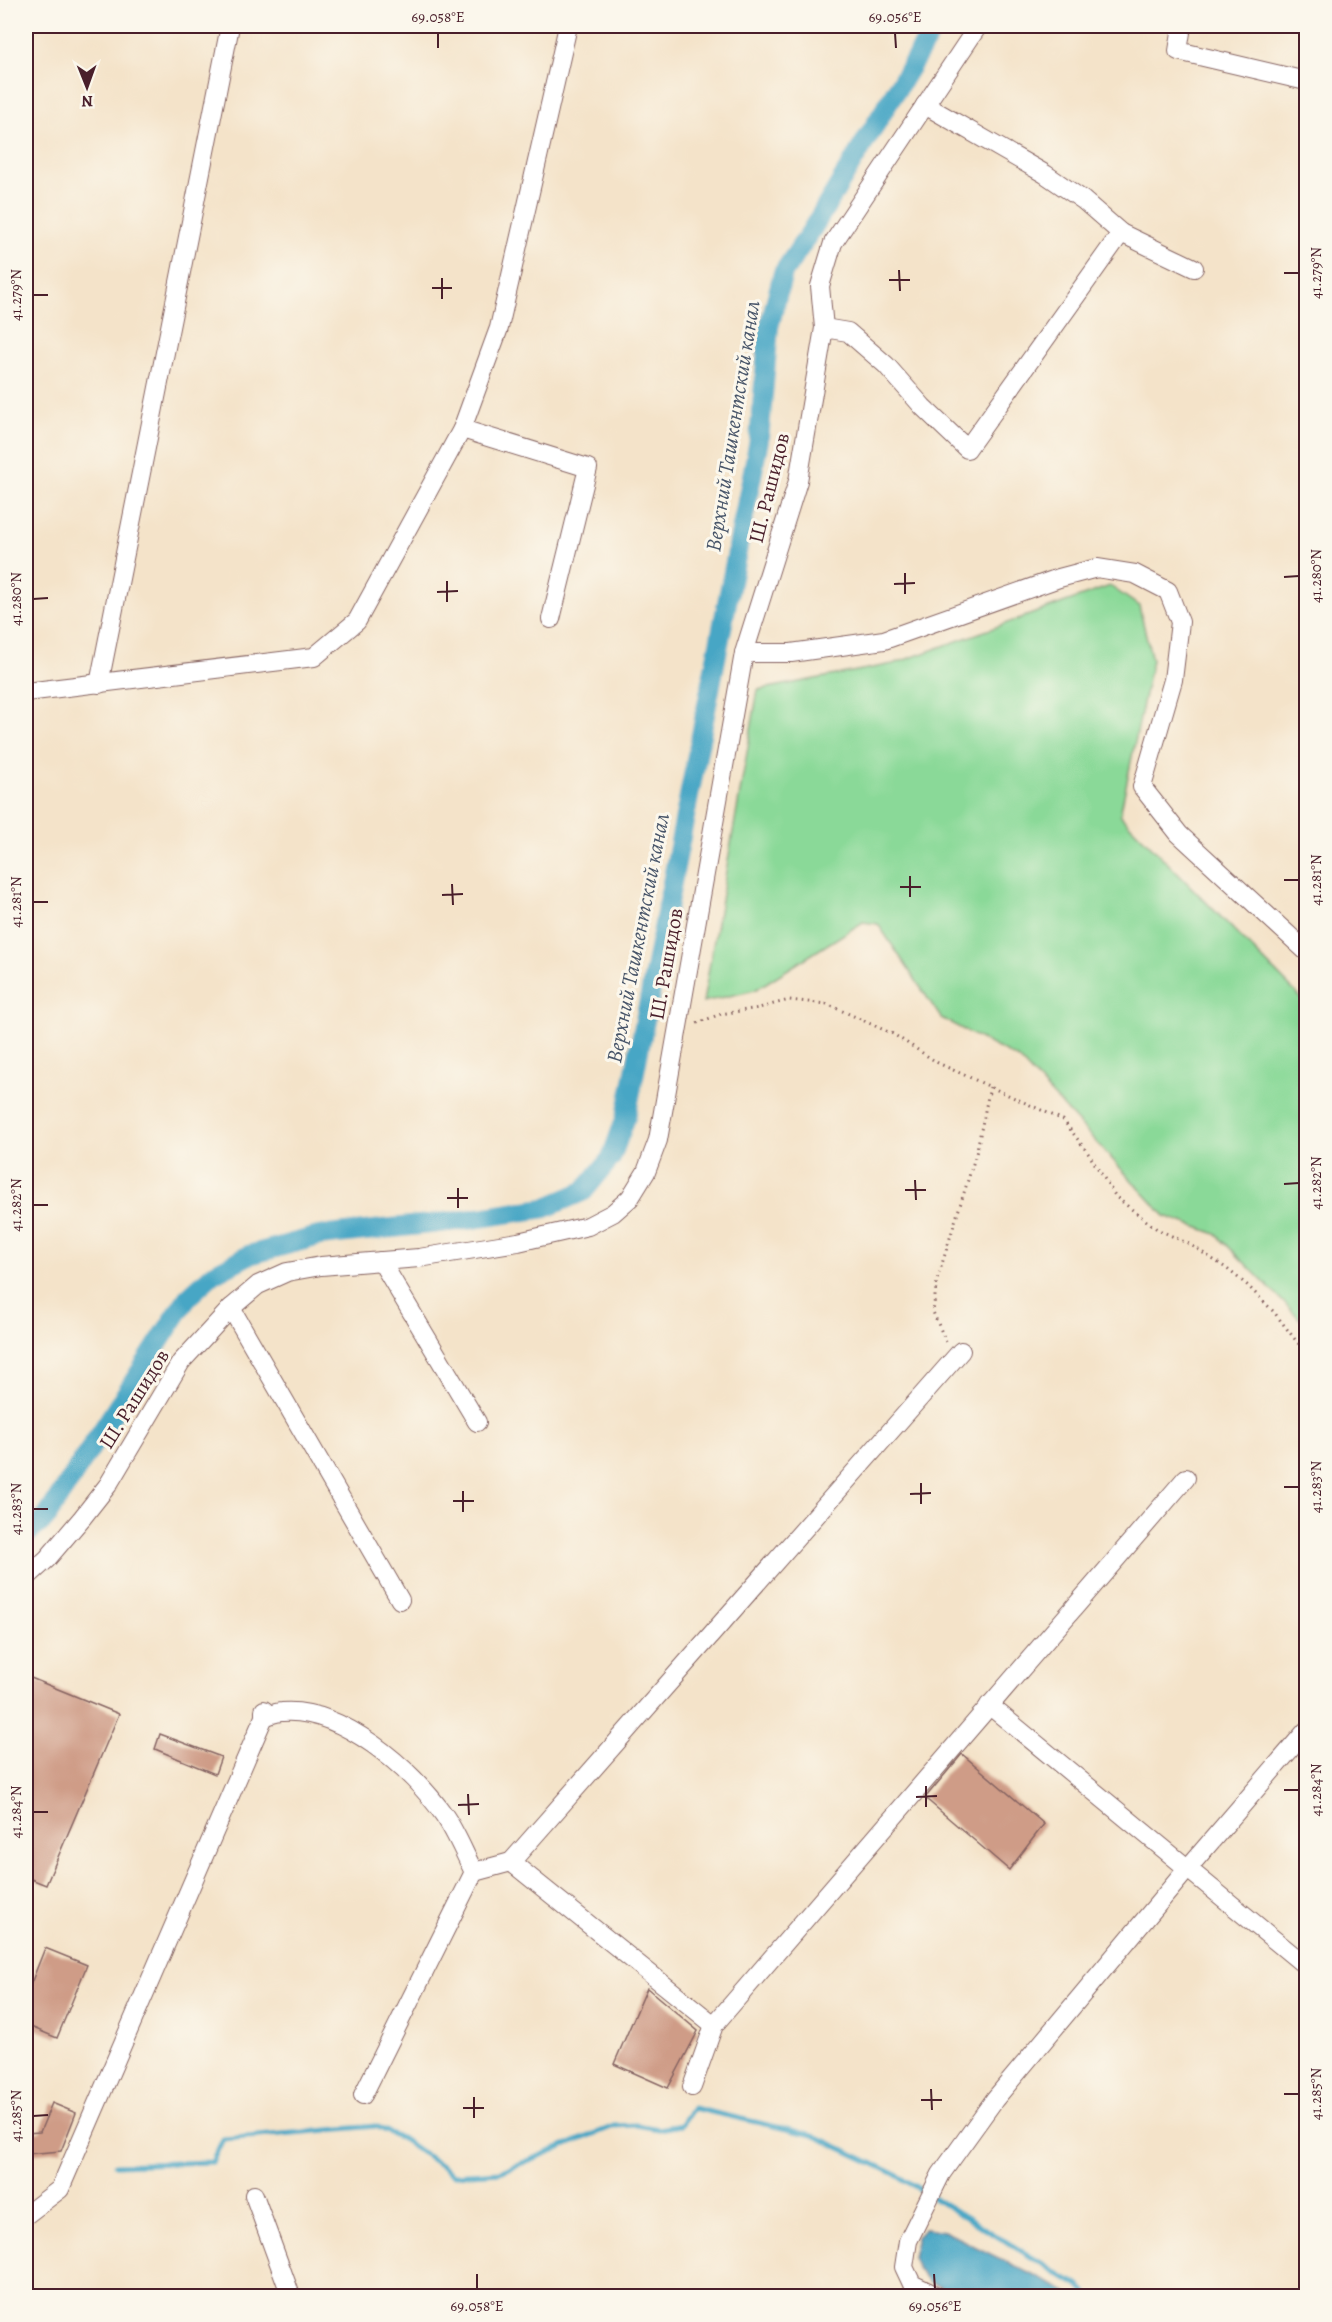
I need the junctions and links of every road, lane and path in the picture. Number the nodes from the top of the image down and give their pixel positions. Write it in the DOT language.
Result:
graph roads {
  1 [pos="230,26"];
  2 [pos="568,26"];
  3 [pos="978,26"];
  4 [pos="1182,26"];
  5 [pos="1306,81"];
  6 [pos="925,105"];
  7 [pos="1121,233"];
  8 [pos="1194,268"];
  9 [pos="824,328"];
  10 [pos="462,429"];
  11 [pos="551,619"];
  12 [pos="744,653"];
  13 [pos="99,684"];
  14 [pos="26,692"];
  15 [pos="1306,951"];
  16 [pos="678,1029"];
  17 [pos="990,1087"];
  18 [pos="381,1261"];
  19 [pos="231,1308"];
  20 [pos="961,1351"];
  21 [pos="1306,1351"];
  22 [pos="477,1422"];
  23 [pos="1186,1478"];
  24 [pos="26,1578"];
  25 [pos="400,1600"];
  26 [pos="989,1704"];
  27 [pos="1306,1731"];
  28 [pos="511,1862"];
  29 [pos="1188,1868"];
  30 [pos="474,1872"];
  31 [pos="1306,1966"];
  32 [pos="714,2025"];
  33 [pos="692,2087"];
  34 [pos="363,2095"];
  35 [pos="254,2195"];
  36 [pos="26,2215"];
  37 [pos="291,2296"];
  38 [pos="937,2296"];
  1 -- 13 [label="street"];
  2 -- 10 [label="street"];
  3 -- 6 [label="street, Ш. Рашидов"];
  4 -- 5 [label="street"];
  6 -- 7 [label="street"];
  6 -- 9 [label="street, Ш. Рашидов"];
  7 -- 8 [label="street"];
  7 -- 9 [label="street"];
  9 -- 12 [label="street, Ш. Рашидов"];
  10 -- 11 [label="street"];
  10 -- 13 [label="street"];
  12 -- 15 [label="street"];
  12 -- 16 [label="street, Ш. Рашидов"];
  13 -- 14 [label="street"];
  16 -- 17 [label="path"];
  16 -- 18 [label="street, Ш. Рашидов"];
  17 -- 20 [label="path"];
  17 -- 21 [label="path"];
  18 -- 19 [label="street, Ш. Рашидов"];
  18 -- 22 [label="street"];
  19 -- 24 [label="street, Ш. Рашидов"];
  19 -- 25 [label="street"];
  20 -- 28 [label="street"];
  23 -- 26 [label="street"];
  26 -- 29 [label="street"];
  26 -- 32 [label="street"];
  27 -- 29 [label="street"];
  28 -- 30 [label="street"];
  28 -- 32 [label="street"];
  29 -- 31 [label="street"];
  29 -- 38 [label="street"];
  30 -- 34 [label="street"];
  30 -- 36 [label="street"];
  32 -- 33 [label="street"];
  35 -- 37 [label="street"];
}
